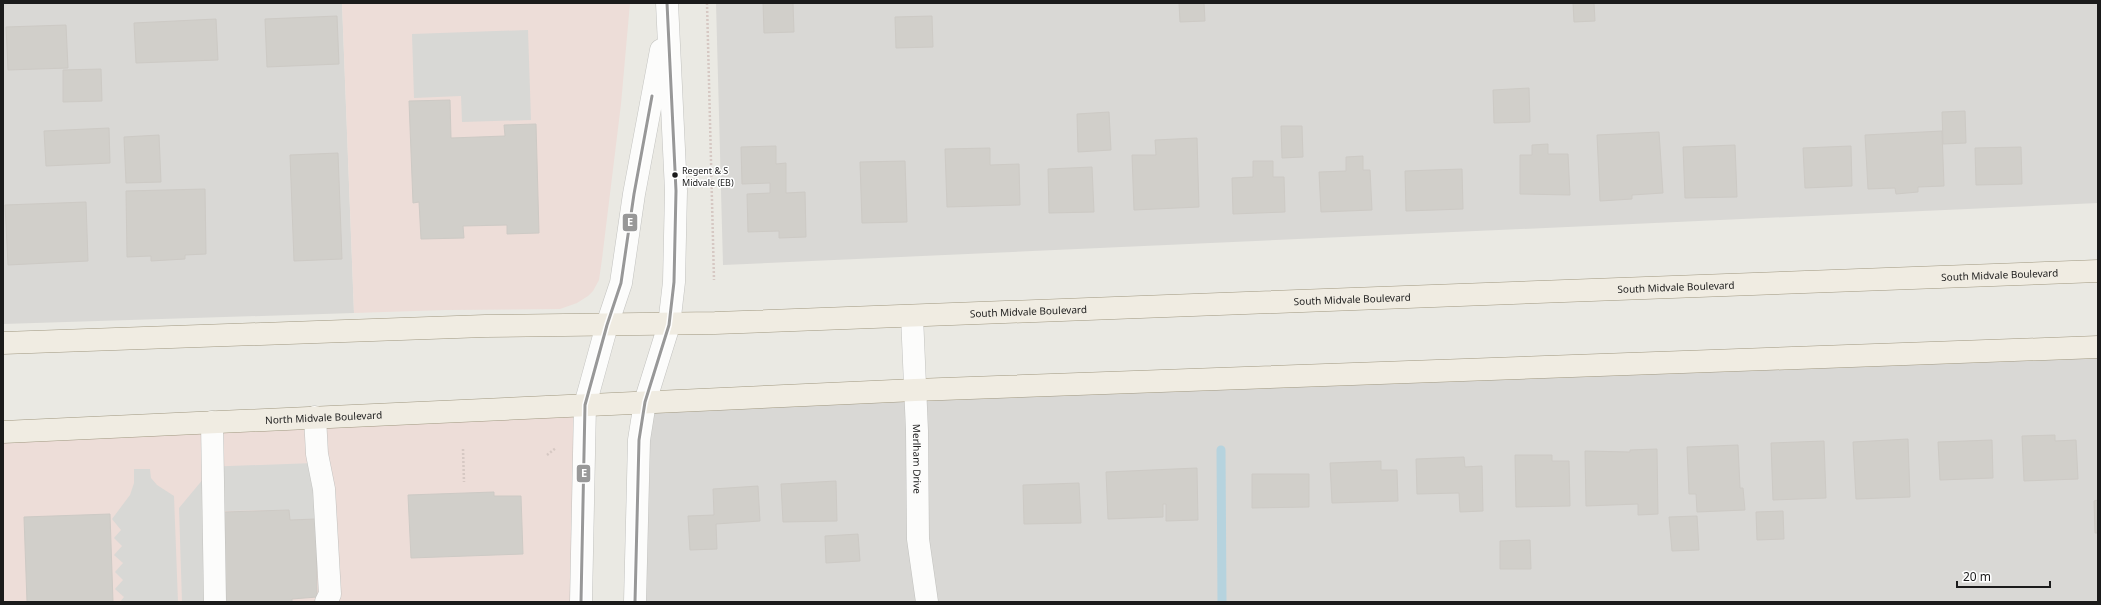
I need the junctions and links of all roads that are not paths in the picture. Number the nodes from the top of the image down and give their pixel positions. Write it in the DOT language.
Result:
graph roads {
  1 [pos="667,9"];
  2 [pos="2098,271"];
  3 [pos="912,316"];
  4 [pos="670,324"];
  5 [pos="607,325"];
  6 [pos="3,343"];
  7 [pos="2098,347"];
  8 [pos="915,390"];
  9 [pos="645,402"];
  10 [pos="585,405"];
  11 [pos="315,417"];
  12 [pos="212,422"];
  13 [pos="3,432"];
  14 [pos="215,602"];
  15 [pos="326,602"];
  16 [pos="581,602"];
  17 [pos="635,602"];
  18 [pos="928,602"];
  1 -- 4 [label="street"];
  1 -- 5 [label="street"];
  2 -- 3 [label="main road, South Midvale Boulevard"];
  3 -- 4 [label="main road, South Midvale Boulevard"];
  3 -- 8 [label="street, Merlham Drive"];
  4 -- 5 [label="main road, South Midvale Boulevard"];
  4 -- 9 [label="street"];
  5 -- 6 [label="main road"];
  5 -- 10 [label="street"];
  7 -- 8 [label="main road"];
  8 -- 9 [label="main road"];
  8 -- 18 [label="street, Merlham Drive"];
  9 -- 10 [label="main road, North Midvale Boulevard"];
  9 -- 17 [label="street"];
  10 -- 11 [label="main road, North Midvale Boulevard"];
  10 -- 16 [label="street"];
  11 -- 12 [label="main road, North Midvale Boulevard"];
  11 -- 15 [label="street"];
  12 -- 13 [label="main road, North Midvale Boulevard"];
  12 -- 14 [label="street"];
}
